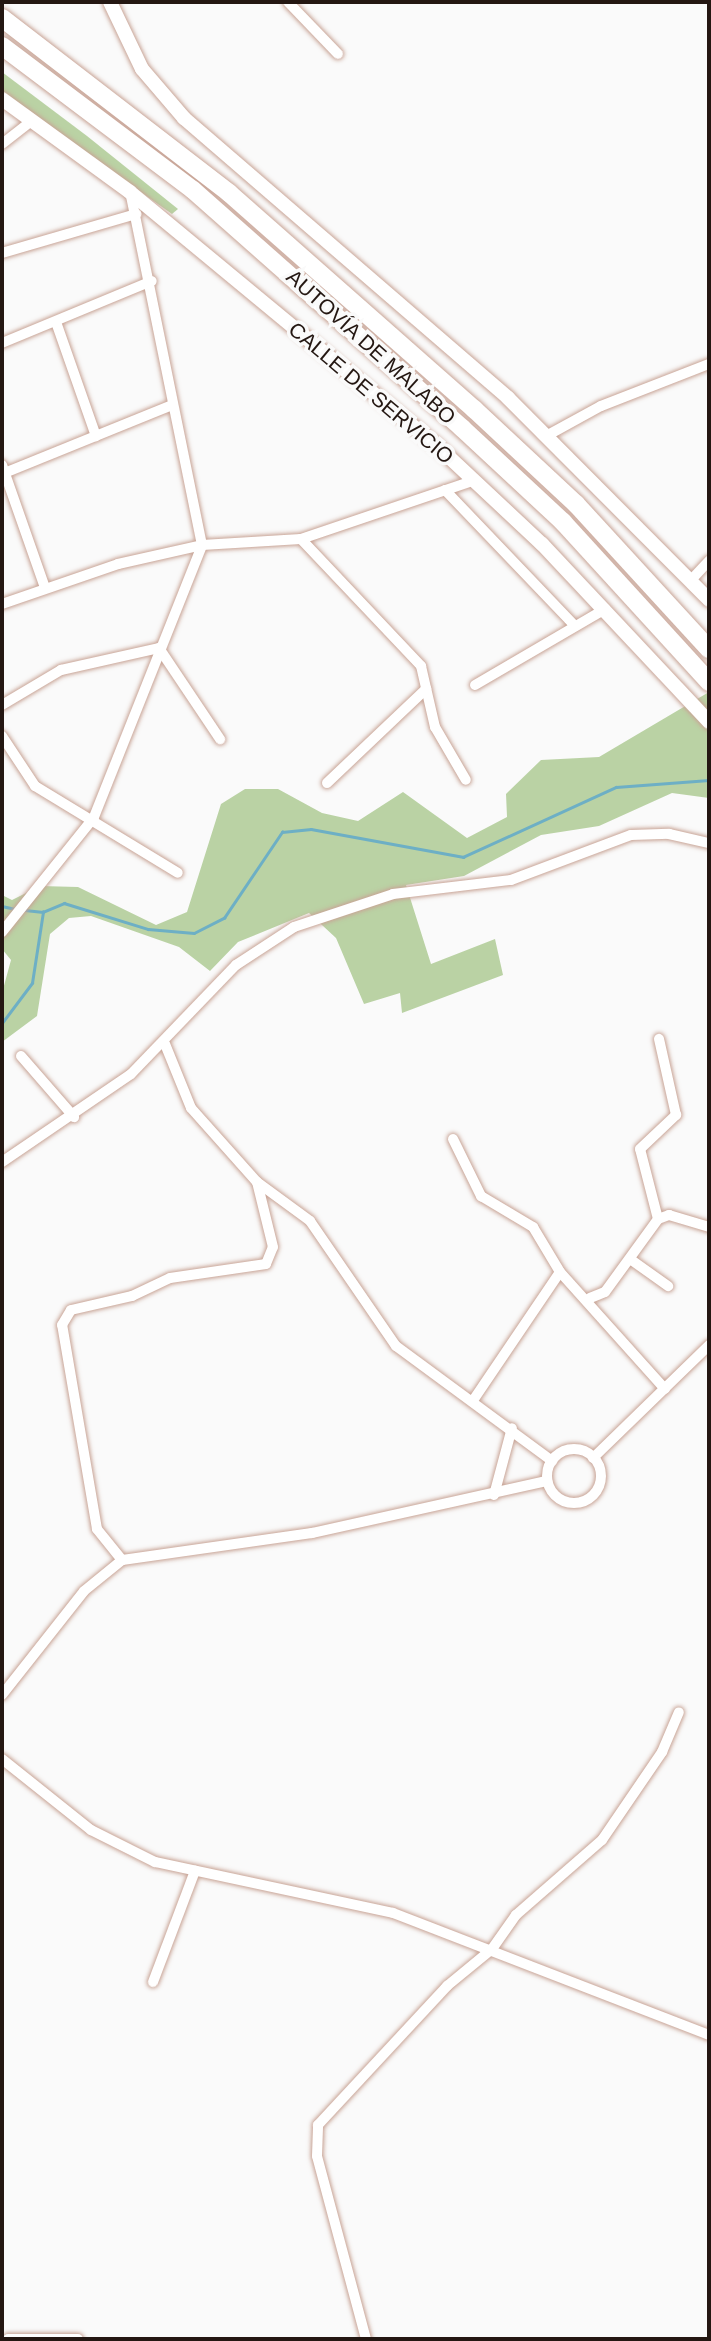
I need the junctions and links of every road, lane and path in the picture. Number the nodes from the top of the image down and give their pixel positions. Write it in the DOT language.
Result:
graph roads {
  1 [pos="110,2"];
  2 [pos="288,2"];
  3 [pos="2,18"];
  4 [pos="2,46"];
  5 [pos="338,54"];
  6 [pos="2,100"];
  7 [pos="31,121"];
  8 [pos="2,144"];
  9 [pos="130,192"];
  10 [pos="136,214"];
  11 [pos="2,253"];
  12 [pos="152,281"];
  13 [pos="56,321"];
  14 [pos="2,343"];
  15 [pos="709,364"];
  16 [pos="172,405"];
  17 [pos="548,435"];
  18 [pos="96,436"];
  19 [pos="2,471"];
  20 [pos="475,480"];
  21 [pos="445,490"];
  22 [pos="301,539"];
  23 [pos="202,545"];
  24 [pos="709,561"];
  25 [pos="692,579"];
  26 [pos="45,588"];
  27 [pos="709,600"];
  28 [pos="2,604"];
  29 [pos="605,609"];
  30 [pos="575,626"];
  31 [pos="159,648"];
  32 [pos="709,649"];
  33 [pos="709,682"];
  34 [pos="475,684"];
  35 [pos="426,689"];
  36 [pos="2,705"];
  37 [pos="709,722"];
  38 [pos="2,736"];
  39 [pos="220,739"];
  40 [pos="466,780"];
  41 [pos="327,783"];
  42 [pos="94,817"];
  43 [pos="709,843"];
  44 [pos="178,873"];
  45 [pos="2,932"];
  46 [pos="659,1040"];
  47 [pos="165,1044"];
  48 [pos="21,1056"];
  49 [pos="74,1116"];
  50 [pos="453,1139"];
  51 [pos="2,1162"];
  52 [pos="257,1182"];
  53 [pos="658,1219"];
  54 [pos="709,1227"];
  55 [pos="630,1259"];
  56 [pos="560,1272"];
  57 [pos="668,1286"];
  58 [pos="590,1298"];
  59 [pos="709,1345"];
  60 [pos="665,1389"];
  61 [pos="474,1399"];
  62 [pos="512,1428"];
  63 [pos="593,1458"];
  64 [pos="552,1461"];
  65 [pos="547,1480"];
  66 [pos="494,1496"];
  67 [pos="122,1560"];
  68 [pos="2,1695"];
  69 [pos="679,1712"];
  70 [pos="2,1759"];
  71 [pos="195,1871"];
  72 [pos="492,1949"];
  73 [pos="153,1982"];
  74 [pos="709,2035"];
  75 [pos="8,2339"];
  76 [pos="78,2339"];
  77 [pos="366,2339"];
  1 -- 17 [label="street"];
  2 -- 5 [label="street"];
  3 -- 32 [label="highway, AUTOVÍA DE MALABO"];
  4 -- 33 [label="highway, AUTOVÍA DE MALABO"];
  6 -- 7 [label="street, CALLE DE SERVICIO"];
  7 -- 8 [label="street"];
  7 -- 9 [label="street, CALLE DE SERVICIO"];
  9 -- 10 [label="street"];
  9 -- 20 [label="street, CALLE DE SERVICIO"];
  10 -- 11 [label="street"];
  10 -- 12 [label="street"];
  12 -- 13 [label="street"];
  12 -- 16 [label="street"];
  13 -- 14 [label="street"];
  13 -- 18 [label="street"];
  15 -- 17 [label="street"];
  16 -- 18 [label="street"];
  16 -- 23 [label="street"];
  17 -- 25 [label="street"];
  18 -- 19 [label="street"];
  19 -- 26 [label="street"];
  20 -- 21 [label="street"];
  20 -- 29 [label="street, CALLE DE SERVICIO"];
  21 -- 22 [label="street"];
  21 -- 30 [label="street"];
  22 -- 23 [label="street"];
  22 -- 35 [label="street"];
  23 -- 26 [label="street"];
  23 -- 31 [label="street"];
  24 -- 25 [label="street"];
  25 -- 27 [label="street"];
  26 -- 28 [label="street"];
  29 -- 30 [label="street"];
  29 -- 37 [label="street, CALLE DE SERVICIO"];
  30 -- 34 [label="street"];
  31 -- 36 [label="street"];
  31 -- 39 [label="street"];
  31 -- 42 [label="street"];
  35 -- 40 [label="street"];
  35 -- 41 [label="street"];
  38 -- 42 [label="street"];
  42 -- 44 [label="street"];
  42 -- 45 [label="street"];
  43 -- 47 [label="street"];
  46 -- 53 [label="street"];
  47 -- 49 [label="street"];
  47 -- 52 [label="street"];
  48 -- 49 [label="street"];
  49 -- 51 [label="street"];
  50 -- 56 [label="street"];
  52 -- 61 [label="street"];
  52 -- 67 [label="street"];
  53 -- 54 [label="street"];
  53 -- 55 [label="street"];
  55 -- 57 [label="street"];
  55 -- 58 [label="street"];
  56 -- 58 [label="street"];
  56 -- 61 [label="street"];
  58 -- 60 [label="street"];
  59 -- 60 [label="street"];
  60 -- 63 [label="street"];
  61 -- 62 [label="street"];
  62 -- 64 [label="street"];
  62 -- 66 [label="street"];
  63 -- 64 [label="street"];
  63 -- 65 [label="street"];
  64 -- 65 [label="street"];
  65 -- 66 [label="street"];
  66 -- 67 [label="street"];
  67 -- 68 [label="street"];
  69 -- 72 [label="street"];
  70 -- 71 [label="street"];
  71 -- 72 [label="street"];
  71 -- 73 [label="street"];
  72 -- 74 [label="street"];
  72 -- 77 [label="street"];
  75 -- 76 [label="street"];
}
